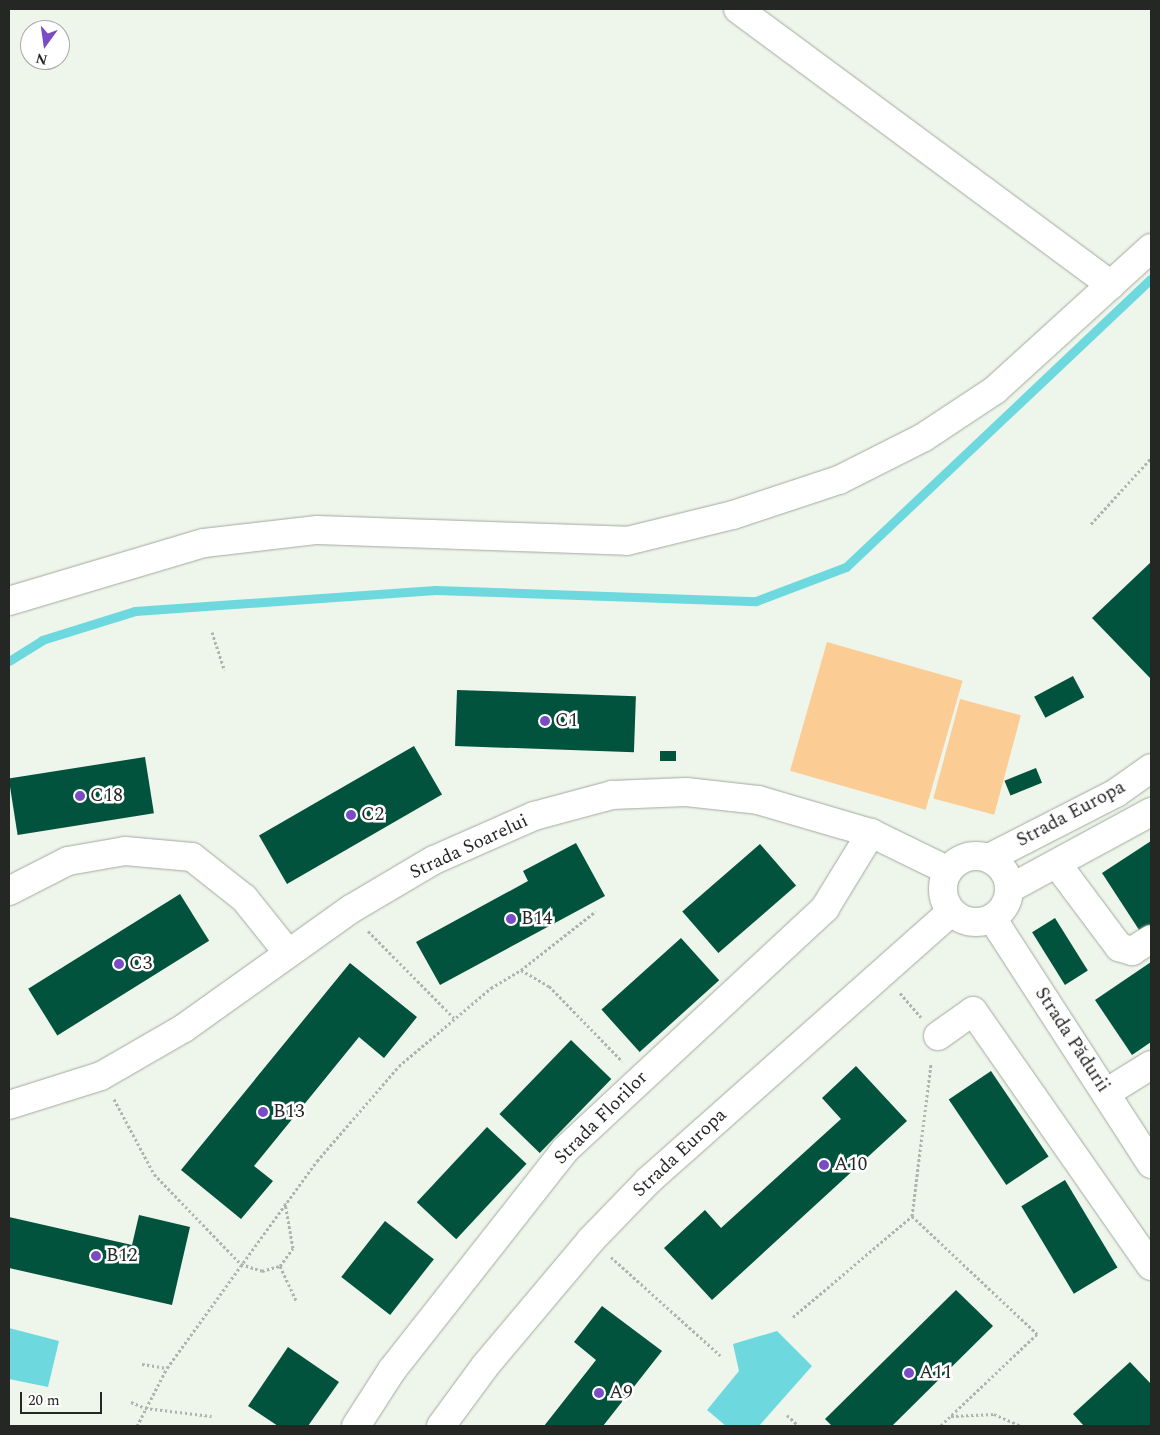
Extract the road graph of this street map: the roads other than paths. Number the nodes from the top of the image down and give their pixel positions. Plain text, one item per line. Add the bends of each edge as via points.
1 (738, 9) edge
2 (1151, 248) edge
3 (1111, 286) junction
4 (9, 601) edge
5 (1151, 768) edge
6 (1151, 812) edge
7 (871, 833) junction
8 (989, 858) junction
9 (1057, 864) junction
10 (947, 870) junction
11 (1009, 889) junction
12 (9, 892) edge
13 (951, 912) junction
14 (992, 918) junction
15 (1151, 939) edge
16 (288, 953) junction
17 (938, 1036) road end
18 (1151, 1065) edge
19 (1106, 1092) junction
20 (9, 1106) edge
21 (1151, 1164) edge
22 (1151, 1266) edge
23 (356, 1426) edge
24 (441, 1426) edge

1 - 3 street
2 - 3 street
3 - 4 street via 994,390 924,437 839,480 732,515 627,541 317,530 214,542
5 - 8 street, Strada Europa via 1116,793
6 - 9 street, Strada Europa
7 - 10 street, Strada Soarelui
7 - 16 street, Strada Soarelui via 758,800 686,792 612,795 534,816 434,860 351,909
7 - 23 street, Strada Florilor via 825,908 566,1149 392,1370
8 - 10 street via 966,856
8 - 11 street via 1004,870
9 - 11 street, Strada Europa
9 - 15 street via 1119,947 1132,951
10 - 13 street via 942,884
11 - 14 street via 1001,911
12 - 16 street via 68,861 125,851 192,857 244,898
13 - 14 street via 970,922
13 - 24 street, Strada Europa via 648,1181 591,1240 485,1366
14 - 19 street, Strada Pădurii
16 - 20 street, Strada Soarelui via 184,1028 101,1076
17 - 22 street via 973,1011
18 - 19 street
19 - 21 street, Strada Pădurii

